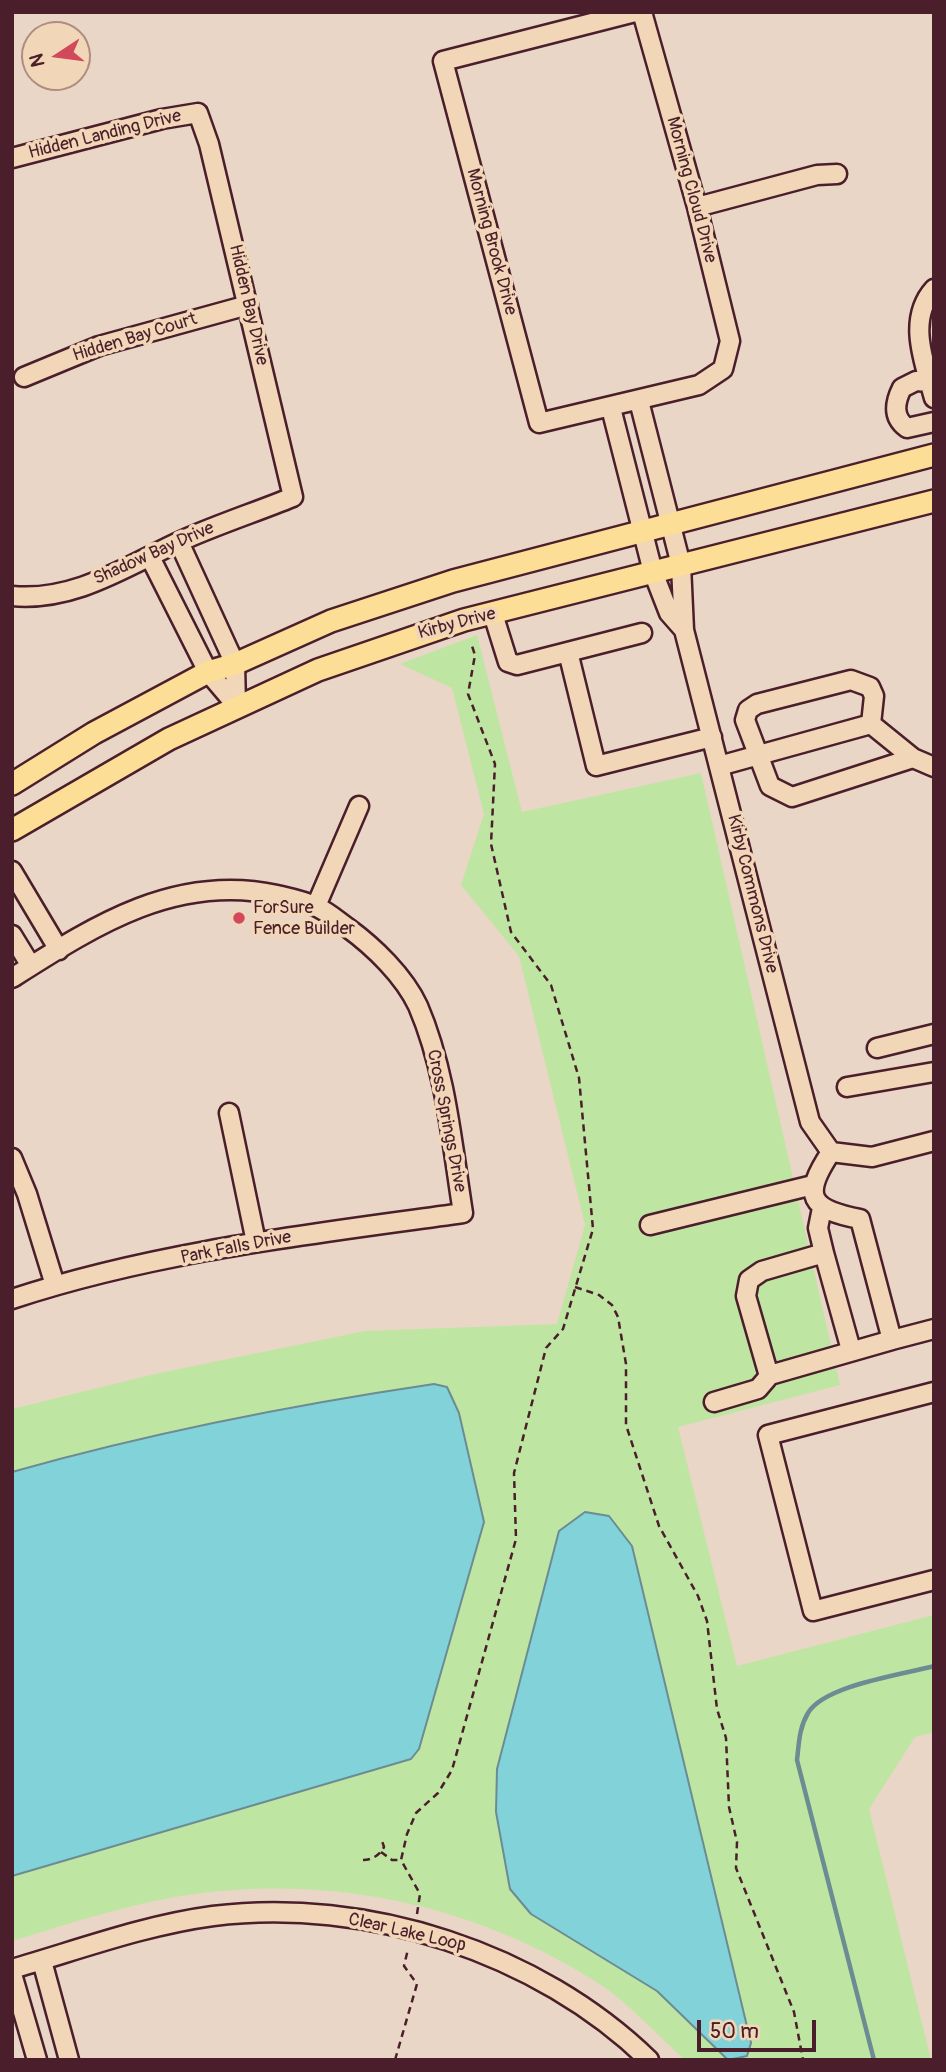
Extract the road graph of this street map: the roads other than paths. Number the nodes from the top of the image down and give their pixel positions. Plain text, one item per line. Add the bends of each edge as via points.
1 (635, 12) edge
2 (642, 12) edge
3 (198, 113) joint
4 (12, 158) edge
5 (837, 174) dead end
6 (697, 207) junction
7 (934, 289) edge
8 (248, 305) junction
9 (925, 333) edge
10 (24, 377) dead end
11 (932, 390) edge
12 (639, 401) junction
13 (611, 408) junction
14 (934, 422) edge
15 (934, 455) edge
16 (293, 497) joint
17 (934, 501) edge
18 (671, 522) junction
19 (642, 530) junction
20 (179, 542) junction
21 (150, 558) junction
22 (681, 565) junction
23 (653, 572) junction
24 (12, 596) edge
25 (493, 614) junction
26 (684, 630) junction
27 (642, 633) dead end
28 (568, 652) junction
29 (236, 664) junction
30 (208, 672) junction
31 (236, 705) junction
32 (871, 724) junction
33 (712, 737) junction
34 (757, 756) junction
35 (913, 758) junction
36 (719, 766) junction
37 (934, 767) edge
38 (12, 783) edge
39 (359, 806) dead end
40 (12, 830) edge
41 (12, 870) edge
42 (316, 906) junction
43 (12, 935) edge
44 (59, 950) junction
45 (31, 967) junction
46 (12, 978) edge
47 (934, 1034) edge
48 (877, 1048) dead end
49 (934, 1072) edge
50 (847, 1087) dead end
51 (229, 1113) dead end
52 (934, 1141) edge
53 (831, 1152) junction
54 (12, 1158) edge
55 (813, 1185) junction
56 (822, 1208) junction
57 (463, 1213) joint
58 (650, 1224) dead end
59 (256, 1242) junction
60 (824, 1253) junction
61 (55, 1285) junction
62 (12, 1299) edge
63 (934, 1329) edge
64 (892, 1340) junction
65 (851, 1350) junction
66 (769, 1376) junction
67 (934, 1392) edge
68 (714, 1402) dead end
69 (934, 1580) edge
70 (42, 1961) junction
71 (12, 1972) edge
72 (37, 2060) edge
73 (69, 2060) edge
74 (649, 2060) edge

1 - 13 street, Morning Brook Drive via 443,61 539,423
2 - 6 street, Morning Cloud Drive
3 - 4 street, Hidden Landing Drive
3 - 8 street, Hidden Bay Drive
5 - 6 street via 817,175
6 - 12 street, Morning Cloud Drive via 730,341 723,369 699,384
7 - 9 street via 928,295
8 - 10 street, Hidden Bay Court via 99,346
8 - 16 street, Hidden Bay Drive
9 - 11 street
11 - 14 street via 916,381 902,388 895,412 907,428
12 - 13 street
12 - 18 street, Kirby Commons Drive
13 - 19 street, Kirby Commons Drive
15 - 18 main road
16 - 20 street, Shadow Bay Drive
17 - 22 main road, Kirby Drive
18 - 19 main road
18 - 22 street, Kirby Commons Drive
19 - 23 street, Kirby Commons Drive
19 - 29 main road via 453,581 331,621
20 - 21 street, Shadow Bay Drive
20 - 29 street
21 - 24 street, Shadow Bay Drive via 72,590
21 - 30 street
22 - 23 main road, Kirby Drive
22 - 26 street, Kirby Commons Drive
23 - 25 main road, Kirby Drive
23 - 26 street, Kirby Commons Drive via 669,613
25 - 28 street via 508,662 517,665
25 - 31 main road, Kirby Drive via 429,630
26 - 33 street, Kirby Commons Drive
27 - 28 street
28 - 33 street via 596,766
29 - 30 main road
29 - 31 street
30 - 31 street
30 - 38 main road
31 - 40 main road, Kirby Drive
32 - 34 street
32 - 34 street via 874,696 867,683 851,680 757,704 748,710 745,720
32 - 35 street
33 - 36 street, Kirby Commons Drive
34 - 35 street via 770,786 792,797
34 - 36 street
35 - 37 street
36 - 53 street, Kirby Commons Drive via 810,1122
39 - 42 street
41 - 44 street
42 - 44 street, Cross Springs Drive via 234,889 173,895 140,906
42 - 57 street, Cross Springs Drive via 360,936 417,1004 439,1072
43 - 45 street
44 - 45 street, Cross Springs Drive
45 - 46 street, Cross Springs Drive
47 - 48 street
49 - 50 street
51 - 59 street
52 - 53 street via 872,1157
53 - 55 street
54 - 61 street
55 - 56 street
55 - 58 street
56 - 60 street via 818,1228
56 - 64 street via 860,1219
57 - 59 street, Park Falls Drive
59 - 61 street, Park Falls Drive
60 - 65 street
60 - 66 street via 762,1271 749,1280 746,1296
61 - 62 street, Park Falls Drive
63 - 64 street
64 - 65 street
65 - 66 street
66 - 68 street via 758,1389
67 - 69 street via 768,1435 813,1611
70 - 71 street, Clear Lake Loop
70 - 73 street
70 - 74 street, Clear Lake Loop via 156,1927 213,1916 282,1912 354,1918 468,1946 525,1973 625,2036
71 - 72 street

